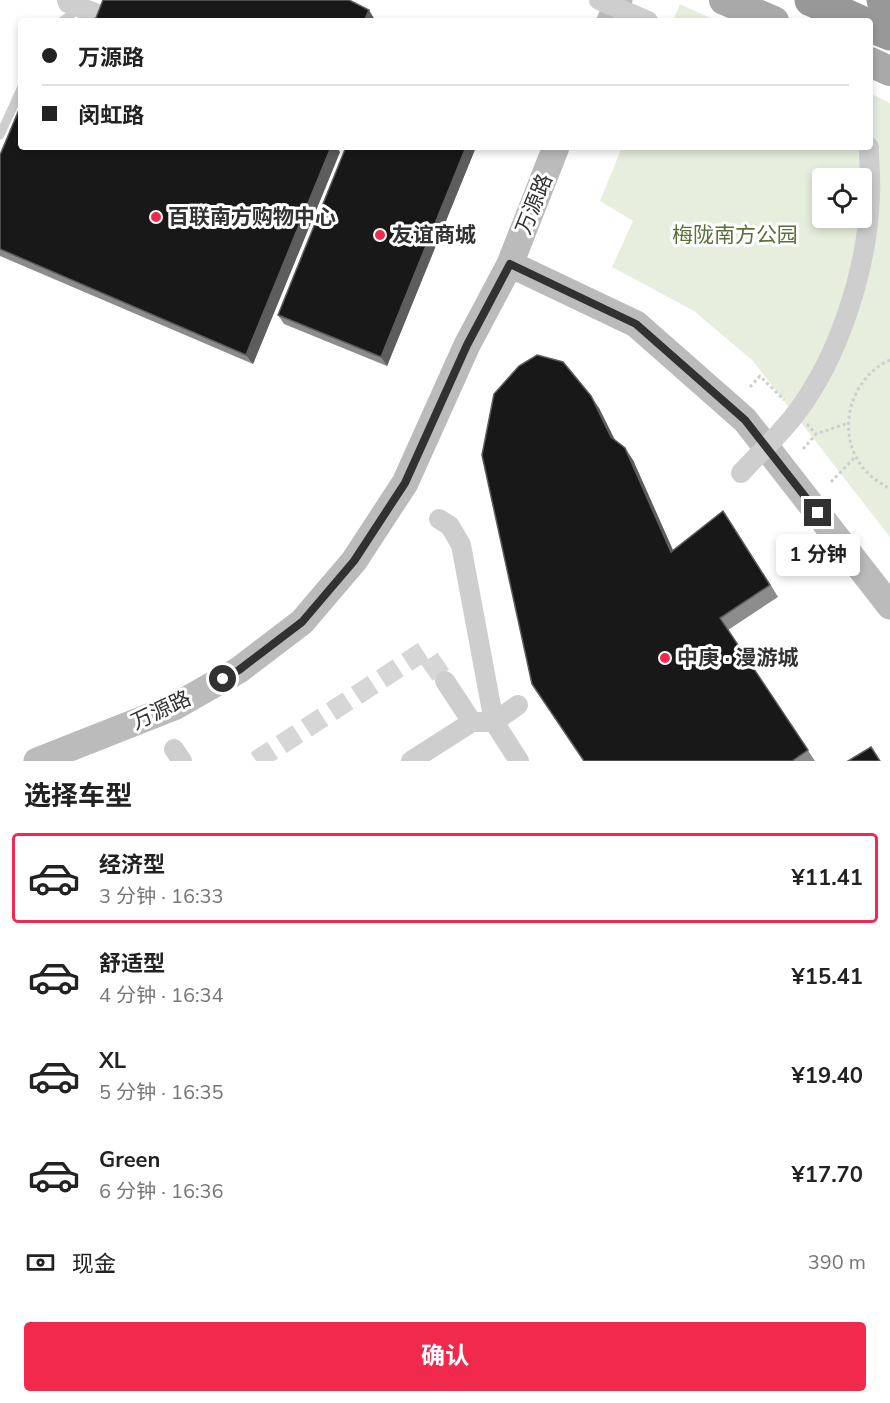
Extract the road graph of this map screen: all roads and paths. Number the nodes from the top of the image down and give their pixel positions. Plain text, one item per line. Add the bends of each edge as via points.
1 (67, 0) edge
2 (76, 0) edge
3 (599, 0) edge
4 (619, 0) edge
5 (724, 0) edge
6 (811, 0) edge
7 (846, 0) edge
8 (883, 0) edge
9 (890, 3) edge
10 (106, 17) edge
11 (66, 18) edge
12 (611, 18) edge
13 (641, 18) edge
14 (767, 18) edge
15 (849, 18) edge
16 (853, 18) edge
17 (873, 27) edge
18 (890, 34) edge
19 (873, 63) edge
20 (890, 70) edge
21 (18, 94) edge
22 (4, 115) edge
23 (0, 135) edge
24 (555, 150) edge
25 (869, 150) edge
26 (510, 264) junction
27 (890, 360) edge
28 (750, 387) dead end
29 (797, 413) junction
30 (849, 423) junction
31 (803, 449) dead end
32 (856, 456) junction
33 (741, 472) dead end
34 (831, 482) dead end
35 (890, 489) edge
36 (439, 519) dead end
37 (890, 606) edge
38 (445, 681) tunnel mouth
39 (518, 705) dead end
40 (472, 722) junction
41 (494, 722) junction
42 (37, 761) edge
43 (411, 761) edge
44 (519, 761) edge

1 - 10 street, bridge
2 - 11 lane
3 - 13 street, bridge
4 - 12 main road
5 - 14 main road
6 - 16 highway
7 - 15 street
8 - 9 highway
17 - 18 highway
19 - 20 main road
21 - 22 lane
22 - 23 lane
24 - 26 main road, 万源路
25 - 29 street, bridge via 870,198 861,259 846,315 828,364
26 - 37 main road via 636,324 745,420
26 - 42 main road, 万源路 via 467,345 405,483 354,561 302,622 239,670 174,706
27 - 30 path via 868,374 855,393
28 - 29 path via 760,376
29 - 33 street, bridge
30 - 31 path via 816,434
30 - 32 path
32 - 34 path
32 - 35 path via 874,479
36 - 41 street via 450,526 461,546
38 - 40 street
39 - 41 street
40 - 41 street
40 - 43 street
41 - 44 street

